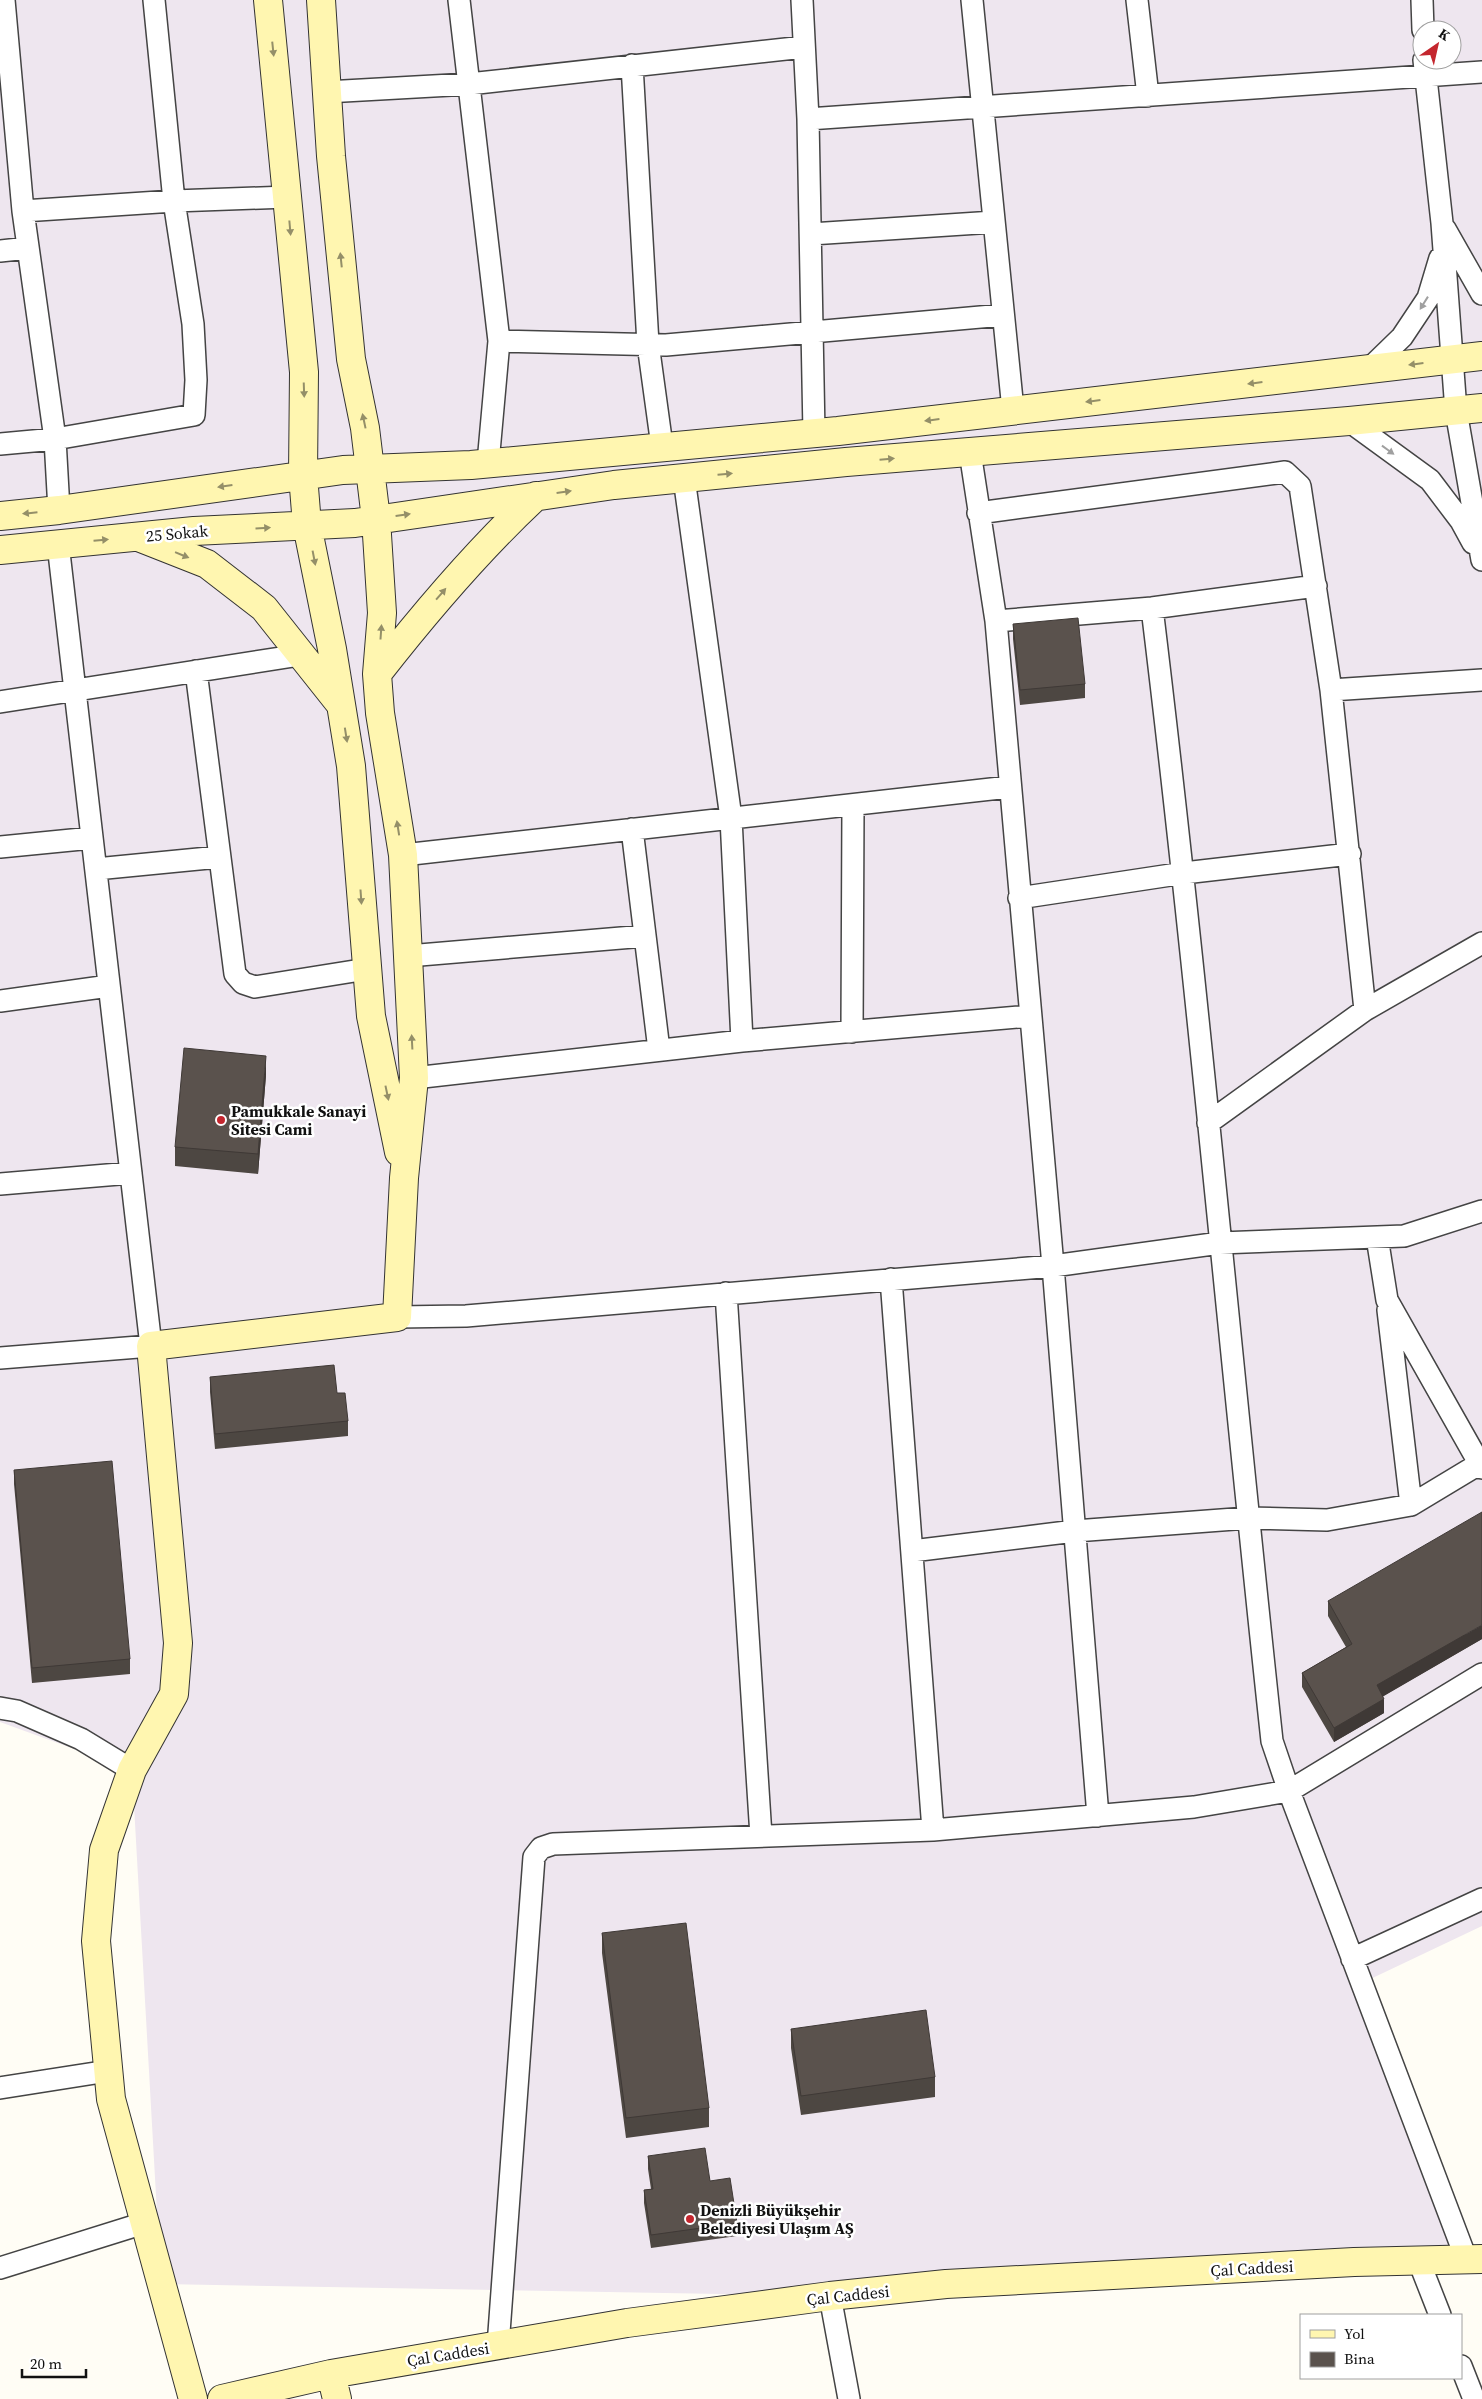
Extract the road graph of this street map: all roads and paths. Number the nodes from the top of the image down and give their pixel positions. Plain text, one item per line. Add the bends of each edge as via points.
1 (4, 0) edge
2 (154, 0) edge
3 (268, 0) edge
4 (321, 0) edge
5 (459, 0) edge
6 (802, 0) edge
7 (972, 0) edge
8 (1136, 0) edge
9 (1422, 0) edge
10 (1423, 20) edge
11 (804, 47) junction
12 (4, 61) edge
13 (632, 65) junction
14 (1412, 69) edge
15 (1424, 70) edge
16 (1453, 70) edge
17 (1482, 72) edge
18 (469, 84) junction
19 (326, 92) junction
20 (1148, 96) junction
21 (982, 108) junction
22 (808, 119) junction
23 (287, 197) junction
24 (174, 201) junction
25 (23, 211) junction
26 (994, 222) junction
27 (1442, 223) junction
28 (811, 234) junction
29 (28, 248) junction
30 (0, 250) edge
31 (1482, 294) edge
32 (1003, 315) junction
33 (813, 330) junction
34 (499, 341) junction
35 (648, 344) junction
36 (1482, 356) edge
37 (1452, 360) junction
38 (1368, 370) junction
39 (1013, 410) junction
40 (1469, 410) edge
41 (1349, 421) junction
42 (814, 433) junction
43 (55, 439) junction
44 (0, 444) edge
45 (662, 446) junction
46 (970, 452) junction
47 (488, 463) junction
48 (372, 469) junction
49 (303, 476) junction
50 (684, 478) junction
51 (536, 496) junction
52 (59, 510) junction
53 (978, 514) junction
54 (0, 516) edge
55 (365, 521) junction
56 (307, 525) junction
57 (137, 537) junction
58 (58, 544) junction
59 (0, 550) edge
60 (1482, 561) edge
61 (1316, 586) junction
62 (1152, 608) junction
63 (996, 621) junction
64 (300, 655) junction
65 (196, 671) junction
66 (378, 674) junction
67 (1482, 680) edge
68 (1331, 690) junction
69 (75, 691) junction
70 (0, 702) edge
71 (341, 706) junction
72 (1009, 787) junction
73 (853, 806) junction
74 (731, 818) junction
75 (632, 829) junction
76 (92, 838) junction
77 (0, 847) edge
78 (1350, 854) junction
79 (403, 855) junction
80 (220, 857) junction
81 (96, 869) junction
82 (1184, 873) junction
83 (1019, 898) junction
84 (645, 936) junction
85 (1482, 943) edge
86 (408, 956) junction
87 (367, 969) junction
88 (109, 986) junction
89 (0, 1001) edge
90 (1365, 1010) junction
91 (1030, 1016) junction
92 (852, 1032) junction
93 (742, 1041) junction
94 (659, 1050) junction
95 (414, 1078) junction
96 (1208, 1123) junction
97 (131, 1173) junction
98 (404, 1178) junction
99 (0, 1184) edge
100 (1482, 1211) edge
101 (1377, 1237) junction
102 (1220, 1243) junction
103 (1054, 1266) junction
104 (891, 1280) junction
105 (726, 1293) junction
106 (1387, 1300) junction
107 (397, 1317) junction
108 (151, 1346) junction
109 (0, 1358) edge
110 (1481, 1466) edge
111 (1411, 1505) junction
112 (1248, 1518) junction
113 (1075, 1531) junction
114 (912, 1551) junction
115 (1482, 1674) edge
116 (0, 1708) edge
117 (132, 1770) junction
118 (1289, 1791) junction
119 (1098, 1816) junction
120 (933, 1830) junction
121 (761, 1836) junction
122 (1482, 1899) edge
123 (1352, 1959) junction
124 (108, 2071) junction
125 (0, 2088) edge
126 (144, 2224) junction
127 (1418, 2259) junction
128 (1475, 2260) edge
129 (0, 2268) edge
130 (830, 2296) junction
131 (1440, 2314) edge
132 (498, 2346) junction
133 (1462, 2369) edge
134 (334, 2386) edge
135 (193, 2399) edge
136 (222, 2399) edge
137 (849, 2399) edge
138 (1474, 2399) edge

1 - 12 street
2 - 24 street
3 -> 23 street
4 - 19 street
5 - 18 street
6 - 11 street
7 - 21 street
8 - 20 street
9 - 10 street
11 - 13 street
11 - 22 street
12 - 25 street
13 - 18 street
13 - 35 street
14 - 20 street
15 - 27 street
16 - 17 street
18 - 19 street
18 - 34 street
48 -> 19 street via 351,359
20 - 21 street
21 - 22 street
21 - 26 street
22 - 28 street
23 - 24 street
23 -> 49 street via 304,372
24 - 25 street
24 - 43 street via 193,324 194,415
25 - 29 street
26 - 28 street
26 - 32 street
27 - 31 street
27 - 37 street
27 -> 38 street via 1440,256 1428,298 1402,337
28 - 33 street
29 - 30 street
29 - 43 street
32 - 33 street
32 - 39 street
33 - 35 street via 666,345
33 - 42 street
34 - 35 street
34 - 47 street
35 - 45 street
36 - 37 street
37 -> 38 street
37 - 40 street
38 -> 39 street
39 -> 42 street
40 - 41 street, 25 Sokak
40 - 60 street
41 - 46 street, 25 Sokak
41 -> 60 street via 1430,480 1461,521
42 - 45 street
43 - 44 street
43 - 52 street
45 - 47 street
50 -> 46 street, 25 Sokak
46 - 53 street
47 - 48 street
48 - 49 street
48 - 55 street
49 -> 52 street
49 - 56 street
51 -> 50 street, 25 Sokak
50 - 74 street
55 -> 51 street, 25 Sokak
66 -> 51 street via 466,565
52 -> 54 street
53 - 61 street via 1285,472 1300,486
53 - 63 street
55 - 56 street, 25 Sokak
66 -> 55 street via 382,613
57 -> 56 street, 25 Sokak
56 -> 71 street
58 -> 57 street, 25 Sokak
57 -> 64 street via 207,564 264,608
58 - 59 street, 25 Sokak
58 - 69 street
61 - 62 street
61 - 68 street
62 - 63 street
62 - 82 street
63 - 72 street
64 - 65 street
64 - 71 street
65 - 69 street
65 - 80 street
79 -> 66 street via 380,713
67 - 68 street
68 - 78 street
69 - 70 street
69 - 76 street
71 -> 87 street via 351,766
72 - 73 street
72 - 83 street
73 - 74 street
73 - 92 street
74 - 75 street
74 - 93 street
75 - 79 street
75 - 84 street
76 - 77 street
76 - 81 street
78 - 82 street
78 - 90 street
79 - 86 street
80 - 81 street
80 - 87 street via 235,974 243,983 255,986
81 - 88 street
82 - 83 street
82 - 96 street
83 - 91 street
84 - 86 street
84 - 94 street
85 - 90 street
95 -> 86 street
87 -> 98 street via 371,1016
88 - 89 street
88 - 97 street
90 - 96 street
91 - 92 street
91 - 103 street
92 - 93 street
93 - 94 street
94 - 95 street
95 - 98 street
96 - 102 street
97 - 99 street
97 - 108 street
98 - 107 street
100 - 101 street via 1404,1236
101 - 102 street
101 - 106 street
102 - 103 street
102 - 112 street
103 - 104 street
103 - 113 street
104 - 105 street
104 - 114 street
105 - 107 street via 466,1316
105 - 121 street
106 - 110 street
106 - 111 street
107 - 108 street
108 - 109 street
108 - 117 street via 178,1643 174,1694
110 - 111 street
111 - 112 street via 1327,1520
112 - 113 street
112 - 118 street via 1272,1740
113 - 114 street
113 - 119 street
114 - 120 street
115 - 118 street
116 - 117 street via 18,1711 81,1739
117 - 124 street via 104,1850 96,1942
118 - 119 street via 1194,1807
118 - 123 street
119 - 120 street
120 - 121 street
121 - 132 street via 553,1844 542,1848 534,1857
122 - 123 street
123 - 128 street
124 - 125 street
124 - 126 street via 111,2099
126 - 129 street
126 - 135 street
127 - 128 street, Çal Caddesi
127 - 130 street, Çal Caddesi via 956,2284
127 - 131 street
130 - 132 street, Çal Caddesi via 627,2323
130 - 137 street
132 - 134 street, Çal Caddesi
133 - 138 street
134 - 136 street, Çal Caddesi

